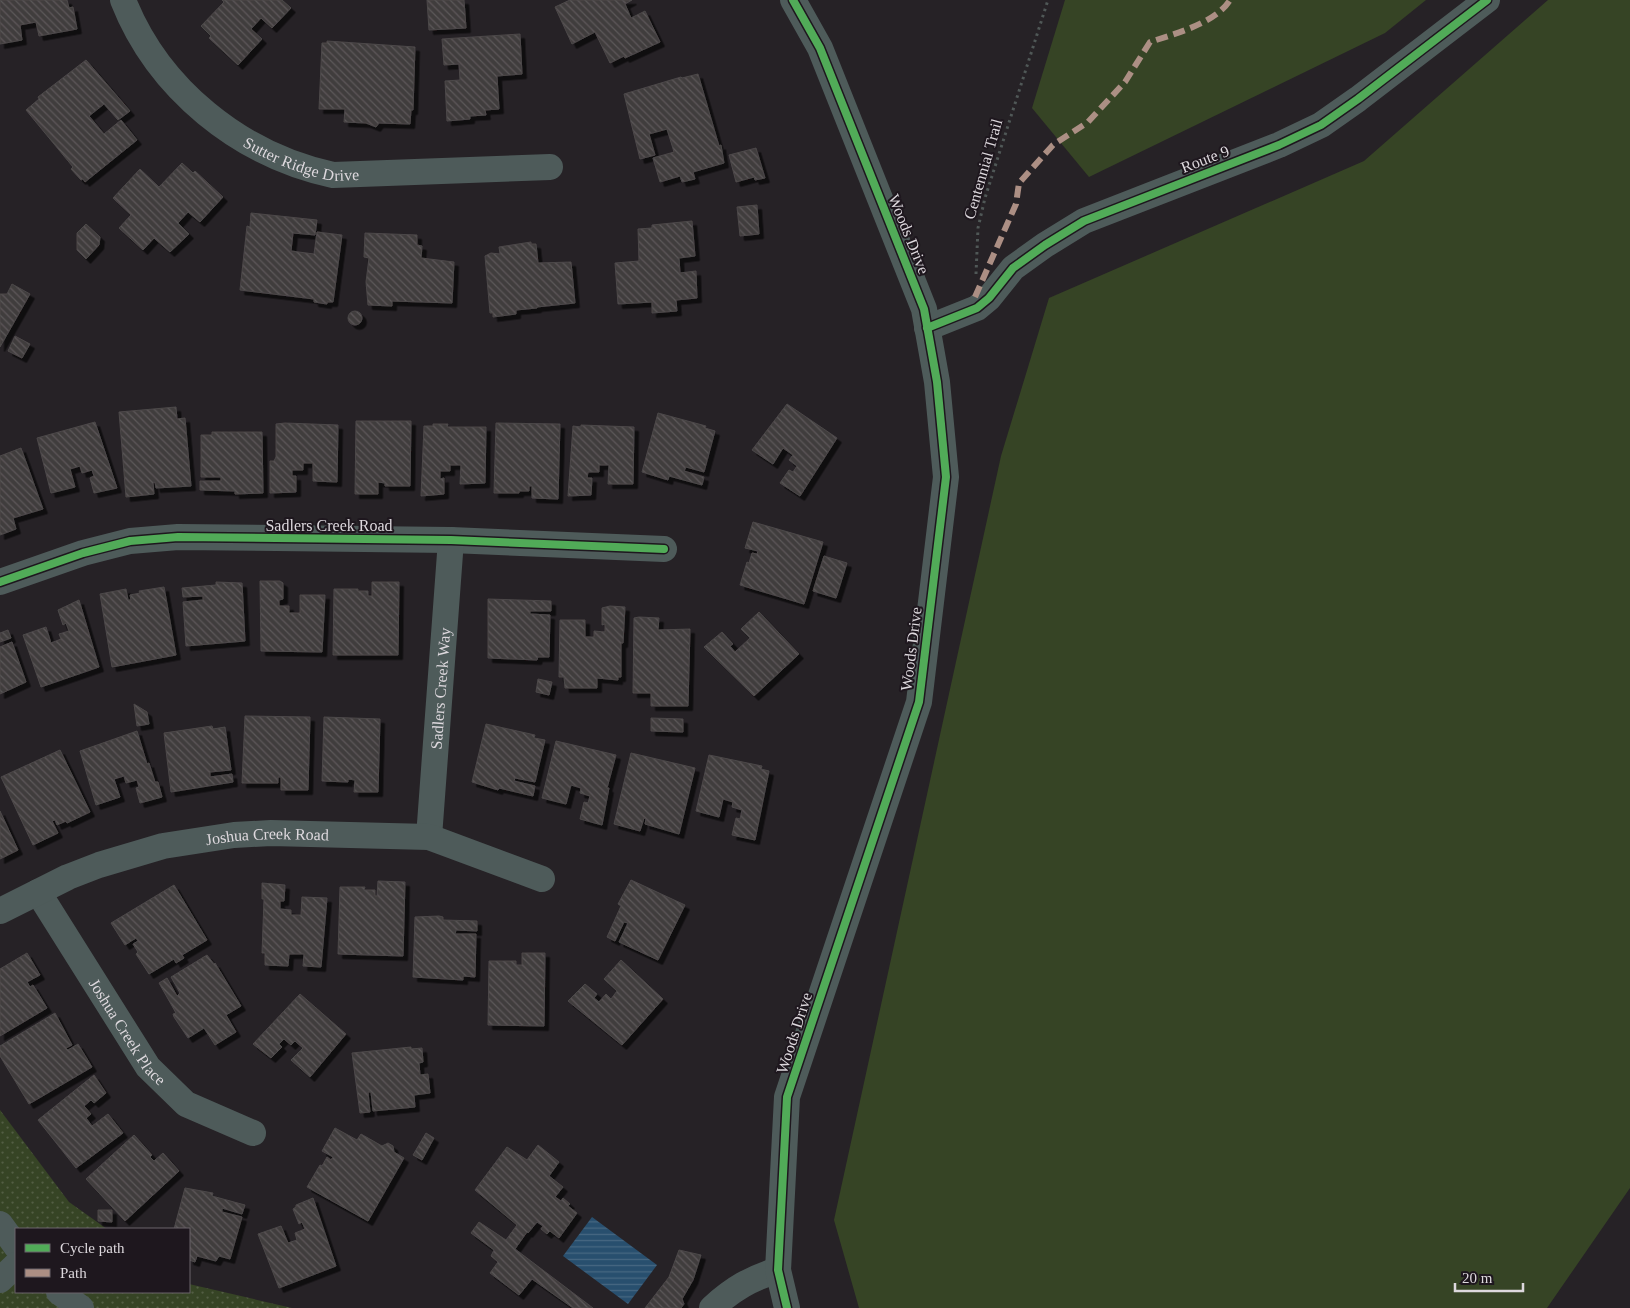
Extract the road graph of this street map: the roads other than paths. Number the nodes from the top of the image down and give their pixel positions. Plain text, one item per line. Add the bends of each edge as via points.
1 (123, 0) edge
2 (793, 0) edge
3 (1487, 0) edge
4 (550, 167) dead end
5 (927, 328) junction
6 (451, 540) junction
7 (664, 549) dead end
8 (0, 582) edge
9 (429, 837) junction
10 (542, 879) dead end
11 (38, 892) junction
12 (0, 912) edge
13 (253, 1133) dead end
14 (0, 1224) edge
15 (15, 1245) edge
16 (15, 1266) edge
17 (778, 1270) junction
18 (0, 1280) edge
19 (61, 1293) edge
20 (81, 1308) edge
21 (712, 1308) edge
22 (787, 1308) edge

1 - 4 street, Sutter Ridge Drive via 140,36 176,85 231,132 288,162 332,176
2 - 5 street, Woods Drive via 820,48 924,310
3 - 5 street, Route 9 via 1321,125 1279,145 1084,221 1013,268 977,308
5 - 17 street, Woods Drive via 937,382 946,478 919,702 787,1097
6 - 7 street, Sadlers Creek Road
6 - 8 street, Sadlers Creek Road via 178,537 130,542 83,553
6 - 9 street, Sadlers Creek Way
9 - 10 street, Joshua Creek Road
9 - 11 street, Joshua Creek Road via 271,833 199,839 107,862
11 - 12 street, Joshua Creek Road
11 - 13 street, Joshua Creek Place via 148,1067 186,1104
14 - 15 street
16 - 18 street
17 - 21 street via 744,1283
17 - 22 street, Woods Drive
19 - 20 street

